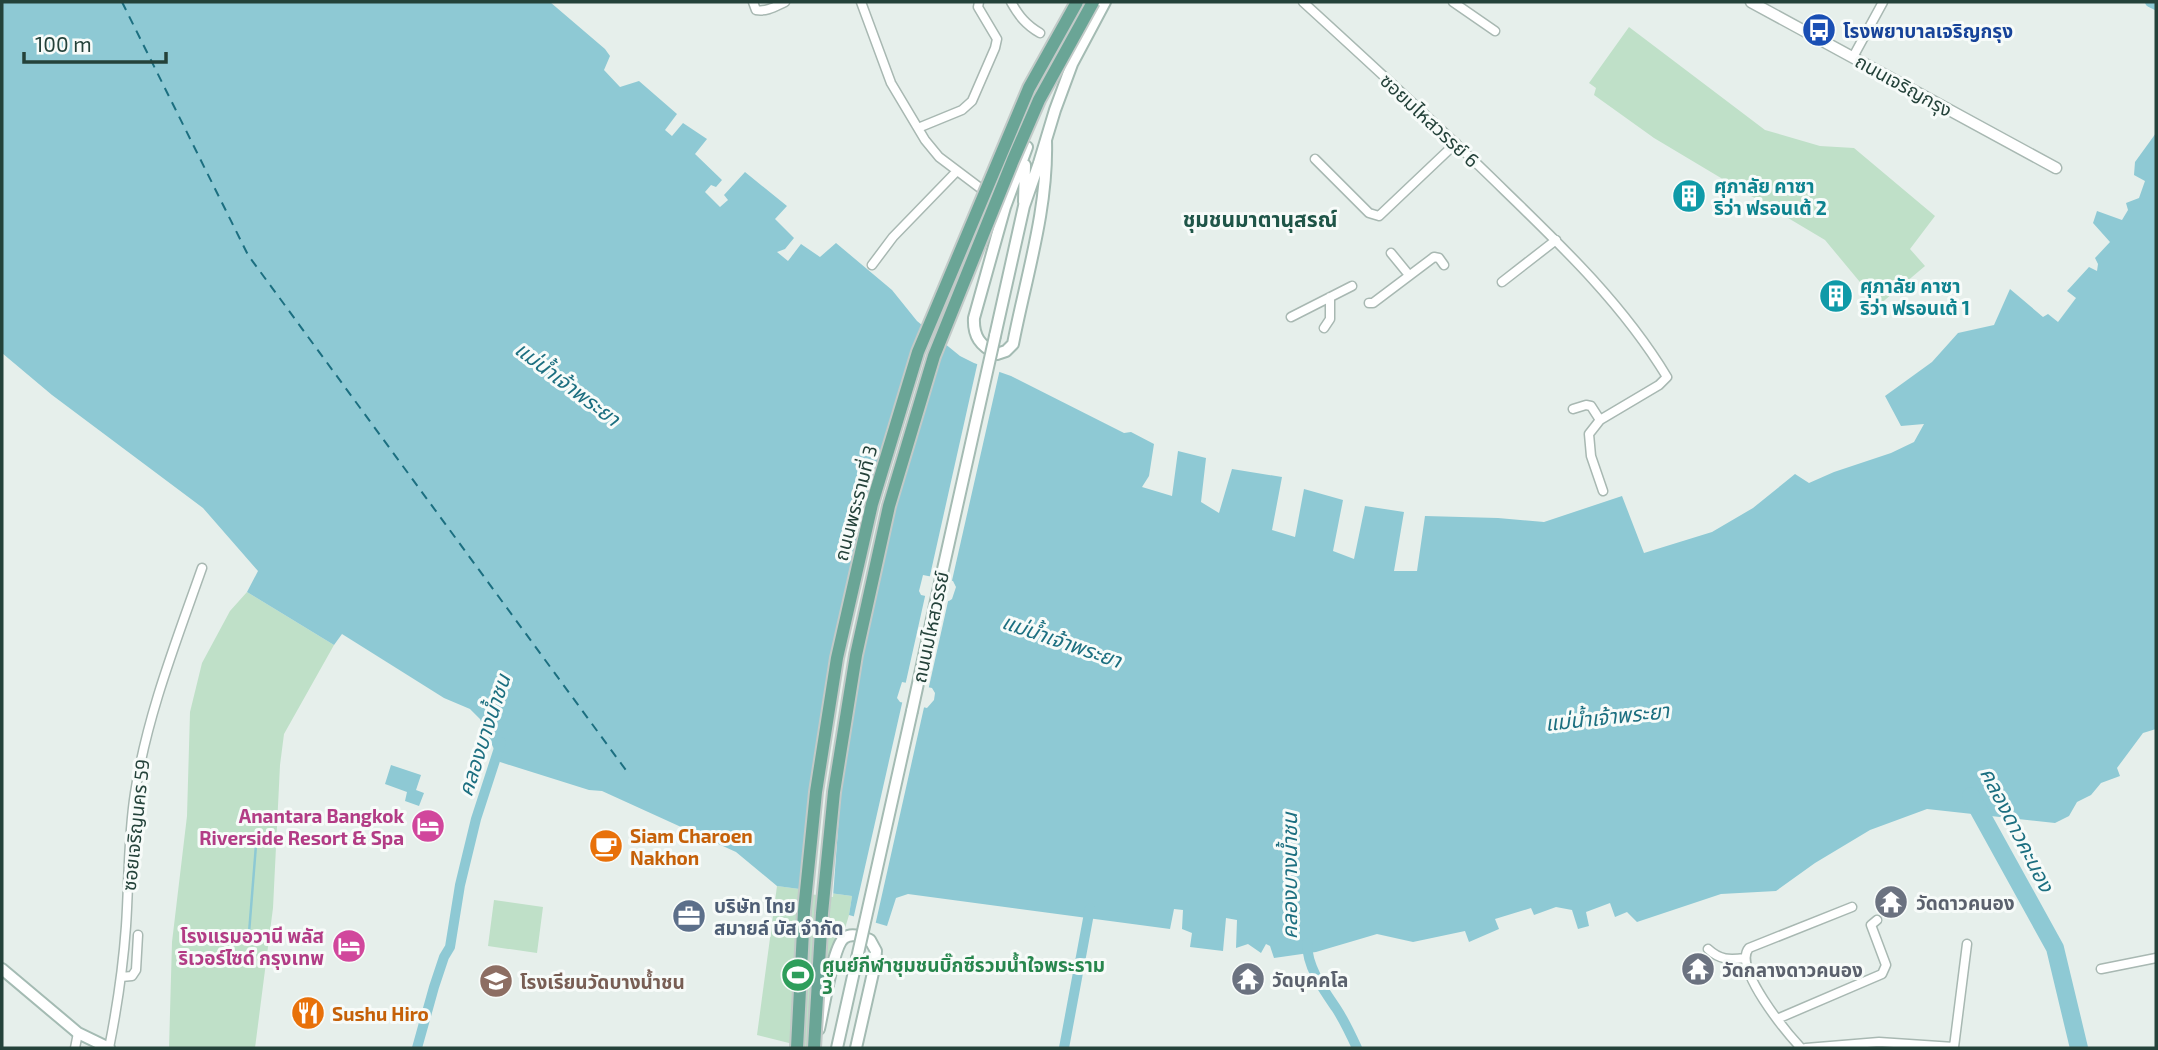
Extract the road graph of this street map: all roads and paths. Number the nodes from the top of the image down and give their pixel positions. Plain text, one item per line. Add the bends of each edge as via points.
1 (753, 2) edge
2 (785, 2) edge
3 (862, 2) edge
4 (979, 2) edge
5 (1011, 2) edge
6 (1072, 2) edge
7 (1077, 2) edge
8 (1093, 2) edge
9 (1105, 2) edge
10 (1303, 2) edge
11 (1453, 2) edge
12 (1751, 2) edge
13 (1883, 2) edge
14 (1495, 31) dead end
15 (1040, 33) dead end
16 (1853, 57) junction
17 (918, 128) junction
18 (1046, 141) junction
19 (1456, 143) junction
20 (1027, 147) junction
21 (1315, 159) dead end
22 (2056, 168) dead end
23 (956, 172) junction
24 (1024, 206) junction
25 (1006, 207) junction
26 (1556, 240) junction
27 (1391, 253) dead end
28 (872, 265) dead end
29 (1444, 265) dead end
30 (1409, 275) junction
31 (1502, 282) dead end
32 (1352, 286) dead end
33 (1330, 297) junction
34 (1369, 303) dead end
35 (1291, 317) dead end
36 (1324, 328) dead end
37 (1573, 409) dead end
38 (1600, 420) junction
39 (1602, 491) dead end
40 (202, 568) dead end
41 (1852, 907) dead end
42 (1877, 920) dead end
43 (138, 935) dead end
44 (1968, 944) dead end
45 (1708, 949) dead end
46 (1745, 958) junction
47 (2156, 958) edge
48 (2, 969) edge
49 (2101, 969) dead end
50 (121, 977) junction
51 (1777, 1018) junction
52 (78, 1033) junction
53 (75, 1048) edge
54 (109, 1048) edge
55 (797, 1048) edge
56 (813, 1048) edge
57 (837, 1048) edge
58 (856, 1048) edge
59 (1804, 1048) edge

1 - 2 street via 759,11
3 - 17 street via 891,83
4 - 17 street via 997,39 972,101 962,110
5 - 15 street via 1028,26
6 - 20 main road, ถนนมไหสวรรย์ via 1047,65
7 - 55 main road, ถนนพระรามที่ 3, bridge via 1029,88 918,352 872,504 837,658 816,792
8 - 56 main road, ถนนพระรามที่ 3, bridge via 1034,112 934,356 889,506 856,655 834,792
9 - 18 main road, ถนนมไหสวรรย์ via 1072,64
10 - 19 street, ซอยมไหสวรรย์ 6
11 - 14 street
12 - 16 street, ถนนเจริญกรุง
13 - 16 street
16 - 22 street, ถนนเจริญกรุง
17 - 23 street
18 - 24 main road, ถนนมไหสวรรย์
18 - 25 main road via 1043,200 1013,344 997,354 985,348 973,329
19 - 21 street via 1379,216 1369,213
19 - 26 street, ซอยมไหสวรรย์ 6
20 - 24 main road, ถนนมไหสวรรย์
20 - 25 main road
23 - 25 street
23 - 28 street via 893,236
24 - 57 main road, ถนนมไหสวรรย์, bridge
26 - 31 street
26 - 38 street, ซอยมไหสวรรย์ 6 via 1589,273 1667,377
27 - 30 street
29 - 30 street via 1434,257
30 - 34 street
32 - 33 street
33 - 35 street
33 - 36 street via 1330,319
37 - 38 street via 1586,405
38 - 39 street via 1589,443
40 - 50 street, ซอยเจริญนคร 59 via 142,751 130,839
41 - 46 street via 1749,948
42 - 51 street via 1871,927 1886,965 1881,976
43 - 50 street via 136,971
44 - 59 street via 1954,1047 1879,1042
45 - 46 street via 1726,961
46 - 51 street via 1752,979
47 - 49 street
48 - 52 main road
50 - 54 street, ซอยเจริญนคร 59
51 - 59 street
52 - 53 street
52 - 54 main road
56 - 58 main road via 833,963 841,941 852,934 870,940 876,951

